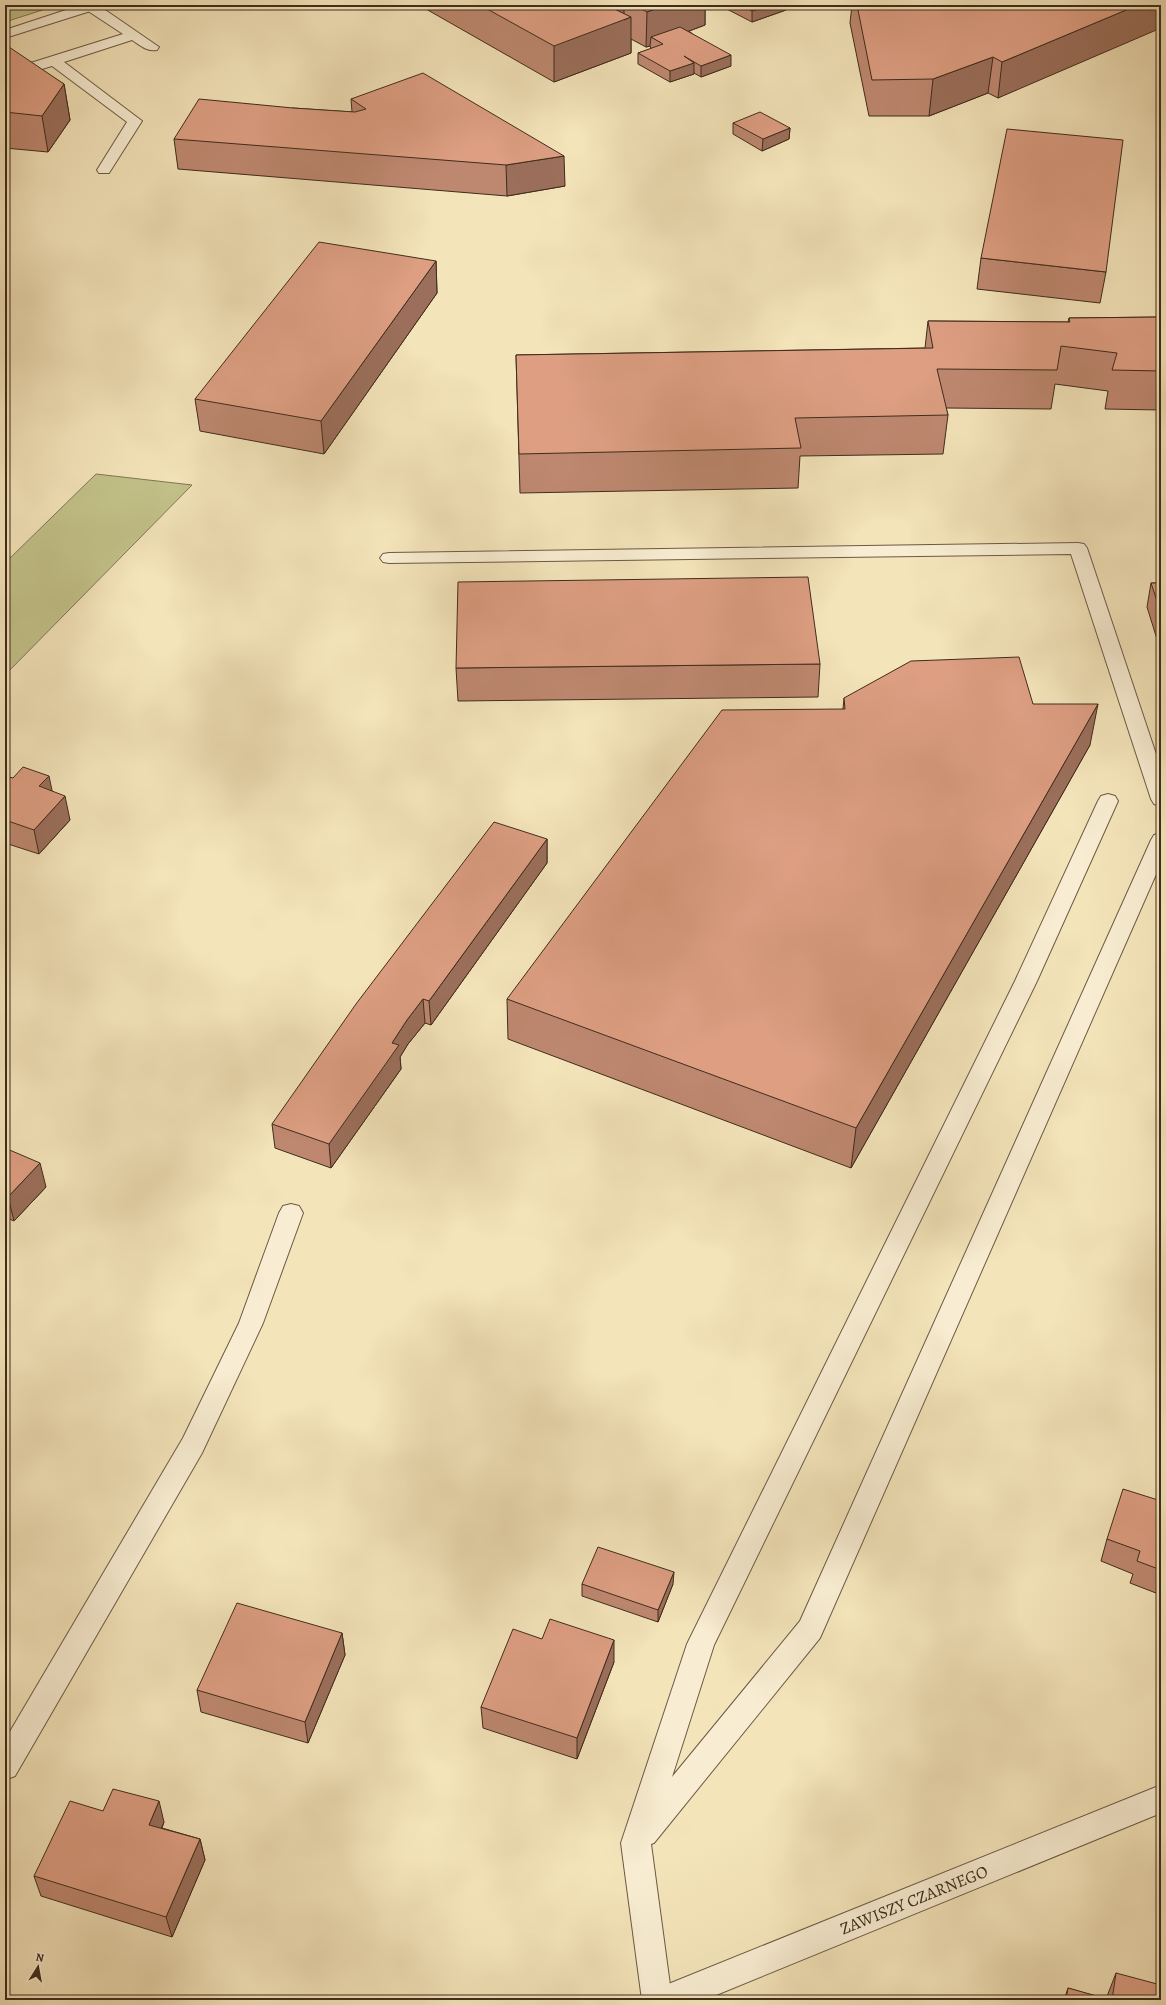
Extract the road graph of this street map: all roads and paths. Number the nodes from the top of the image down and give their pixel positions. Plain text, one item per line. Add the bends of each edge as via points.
1 (93, 6) edge
2 (5, 34) edge
3 (133, 35) junction
4 (152, 47) dead end
5 (53, 60) junction
6 (5, 76) edge
7 (104, 170) dead end
8 (389, 558) dead end
9 (1161, 799) edge
10 (1108, 801) dead end
11 (1161, 840) edge
12 (291, 1213) dead end
13 (5, 1767) edge
14 (1161, 1799) edge
15 (636, 1843) junction
16 (658, 2000) edge
17 (667, 2000) edge

1 - 2 street
1 - 3 street
3 - 4 street
3 - 5 street
5 - 6 street
5 - 7 street via 134,121
8 - 9 street via 1078,548
10 - 15 street via 1026,981 701,1644
11 - 15 street via 810,1629
12 - 13 street via 251,1324 194,1445
14 - 17 street, ZAWISZY CZARNEGO
15 - 16 street

